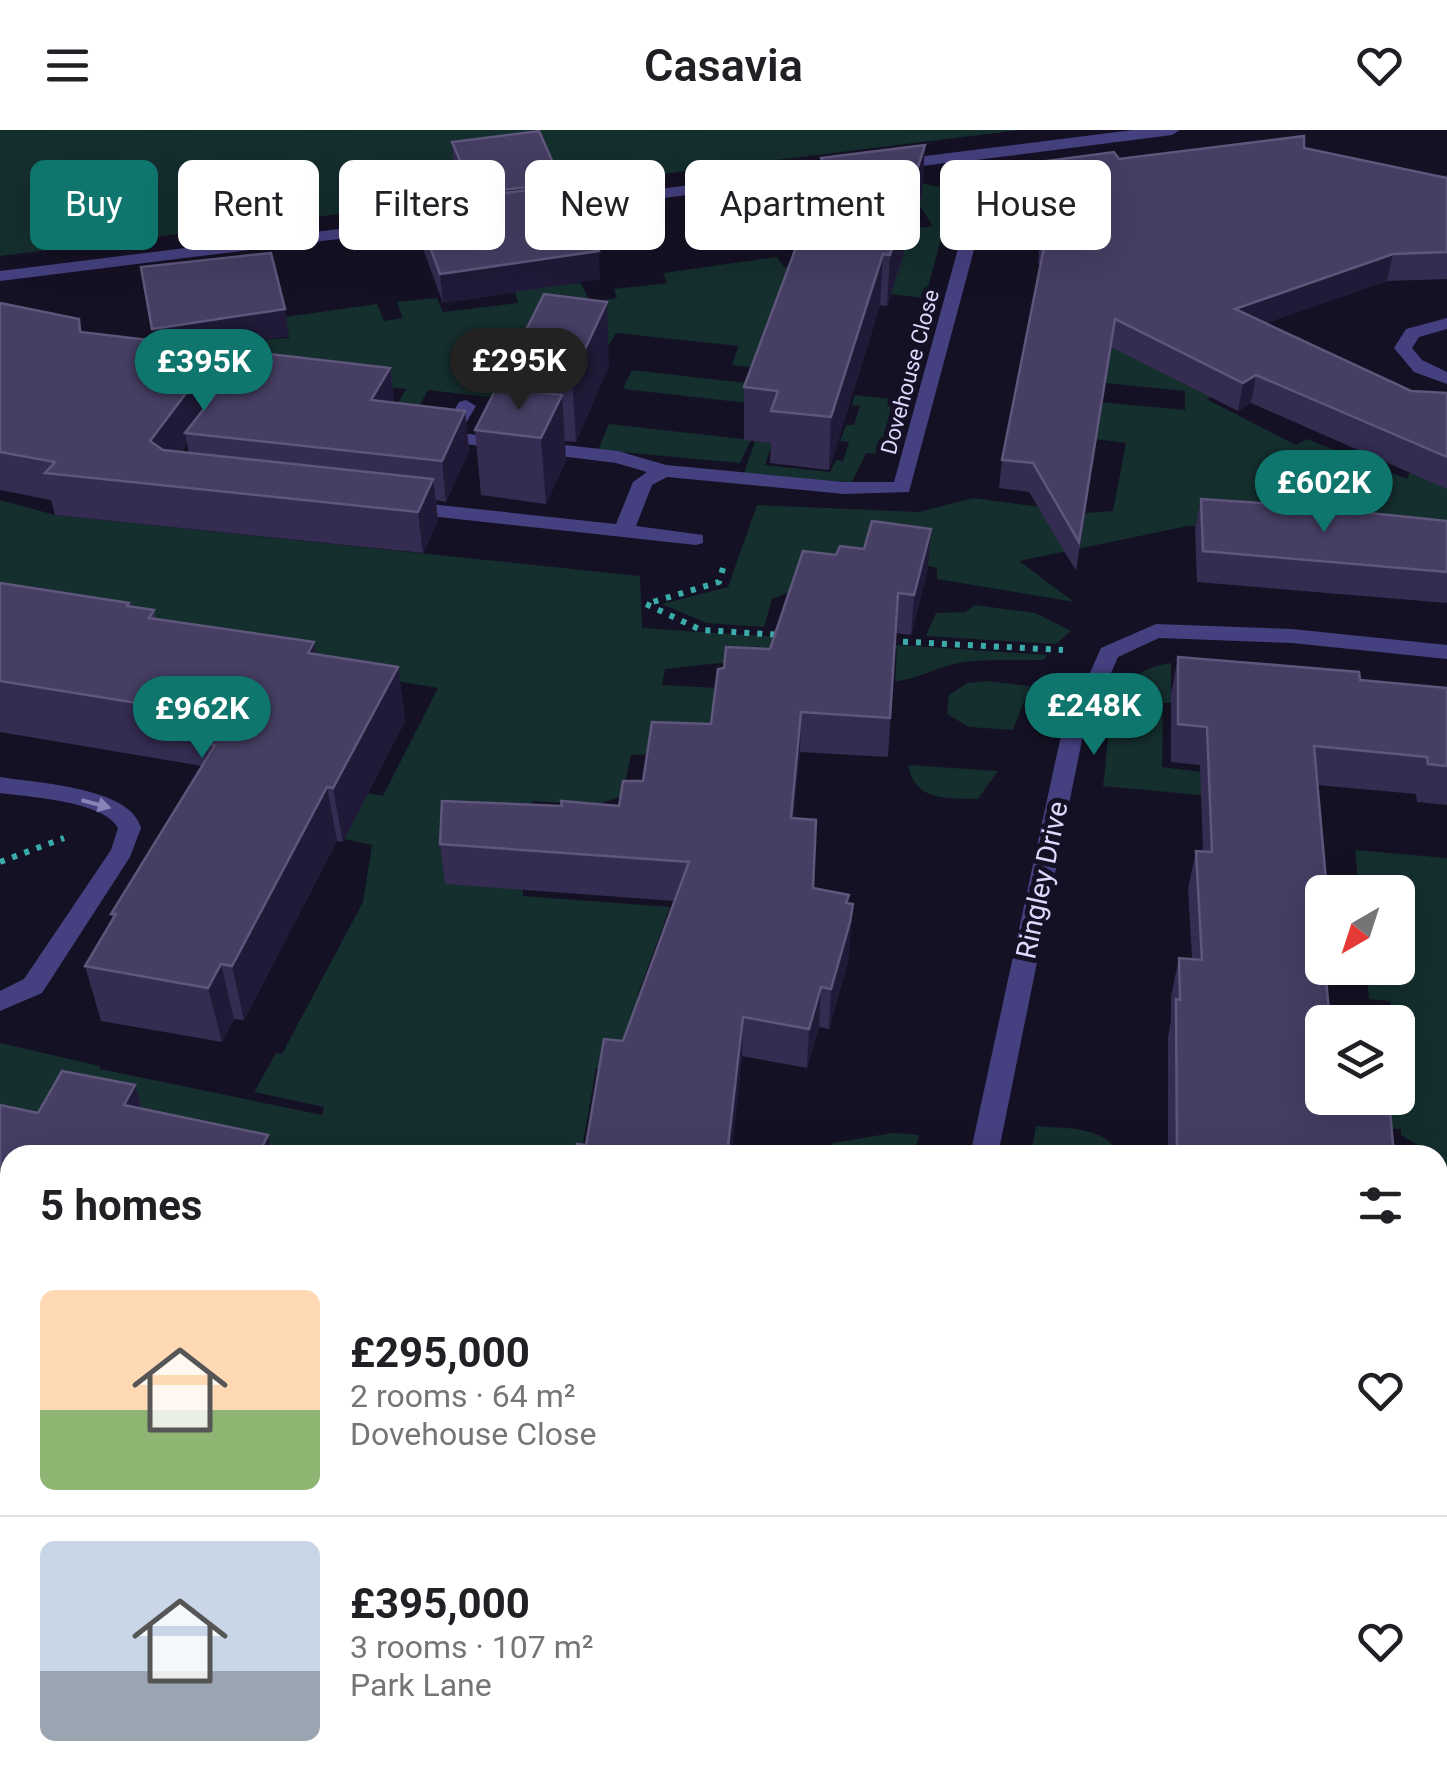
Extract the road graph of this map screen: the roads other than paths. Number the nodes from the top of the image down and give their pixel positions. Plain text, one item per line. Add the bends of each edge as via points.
1 (1172, 130) edge
2 (965, 156) junction
3 (665, 194) edge
4 (339, 234) edge
5 (0, 276) edge
6 (1447, 323) edge
7 (1447, 378) edge
8 (466, 406) dead end
9 (664, 471) junction
10 (388, 505) edge
11 (624, 532) junction
12 (696, 540) dead end
13 (1447, 652) edge
14 (0, 785) edge
15 (0, 1002) edge
16 (986, 1145) edge

1 - 2 street
2 - 3 street
2 - 9 street, Dovehouse Close via 981,194 902,488
4 - 5 street
6 - 7 street via 1412,333 1403,348 1418,367
8 - 9 street via 448,437 618,457
9 - 11 street via 643,482
10 - 11 street
11 - 12 street
13 - 16 street, Ringley Drive via 1292,636 1156,632 1109,653 1071,740
14 -> 15 street via 103,804 130,823 122,850 34,986

